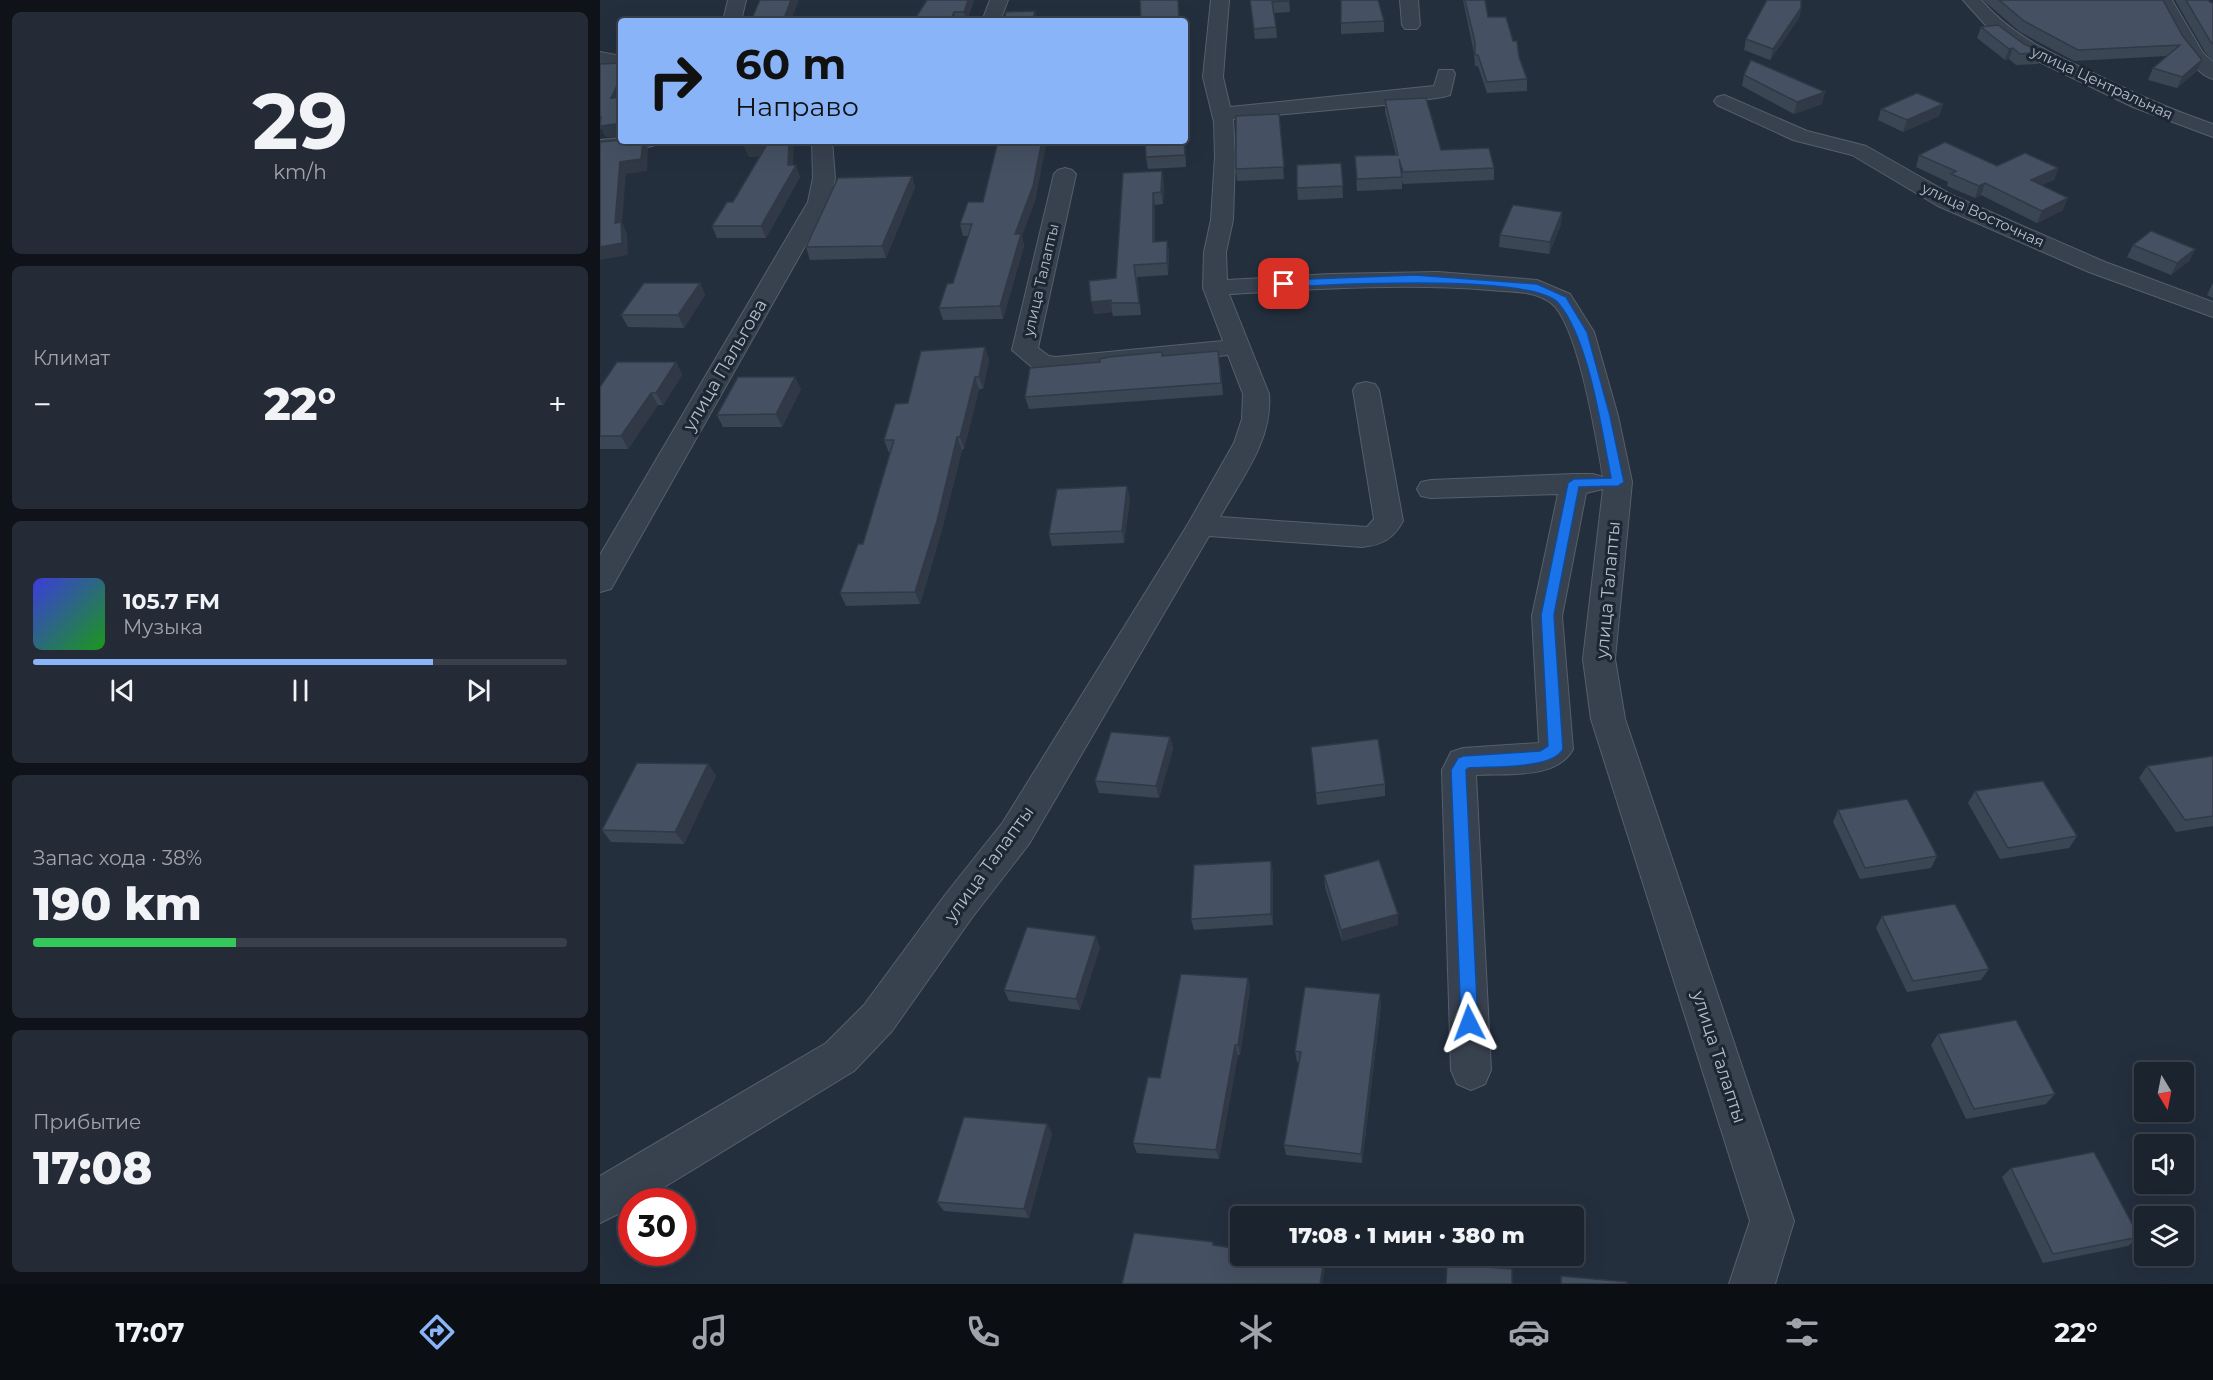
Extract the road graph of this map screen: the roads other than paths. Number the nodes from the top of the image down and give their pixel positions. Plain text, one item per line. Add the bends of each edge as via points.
1 (737, 0) edge
2 (999, 0) edge
3 (1220, 0) edge
4 (1409, 0) edge
5 (1972, 0) edge
6 (2163, 0) edge
7 (733, 18) edge
8 (992, 18) edge
9 (1411, 25) dead end
10 (618, 48) edge
11 (600, 49) edge
12 (600, 58) edge
13 (618, 61) edge
14 (2213, 73) edge
15 (1446, 74) dead end
16 (1724, 101) dead end
17 (1222, 114) junction
18 (2213, 131) edge
19 (619, 144) edge
20 (822, 144) edge
21 (600, 146) edge
22 (1065, 174) dead end
23 (1215, 288) junction
24 (2213, 310) edge
25 (1238, 346) junction
26 (1366, 390) dead end
27 (1618, 482) junction
28 (1574, 483) junction
29 (1431, 489) dead end
30 (1200, 526) junction
31 (600, 581) edge
32 (1471, 1070) dead end
33 (600, 1201) edge
34 (1752, 1284) edge

1 - 7 street
2 - 8 street
3 - 17 street, улица Талапты via 1213,77
4 - 9 street
5 - 18 street, улица Центральная via 2015,42 2155,110
6 - 14 street via 2196,56
10 - 11 street
12 - 13 street
15 - 17 street via 1443,91
16 - 24 street, улица Восточная via 1800,136 1859,150 1946,201 2097,267
17 - 23 street, улица Талапты via 1225,156
19 - 21 street
20 - 31 street, улица Пальгова via 824,178 819,202
22 - 25 street, улица Талапты via 1026,350 1041,362 1056,364
23 - 25 street, улица Талапты
23 - 27 street, улица Талапты via 1415,278 1537,287 1562,299 1582,332
25 - 30 street, улица Талапты via 1256,394 1253,431
26 - 30 street via 1389,522 1375,536
27 - 28 street
27 - 34 street, улица Талапты via 1599,658 1608,719 1772,1221
28 - 29 street
28 - 32 street via 1547,615 1556,749 1543,757 1463,762 1459,770
30 - 33 street, улица Талапты via 1016,833 878,1018 840,1057

